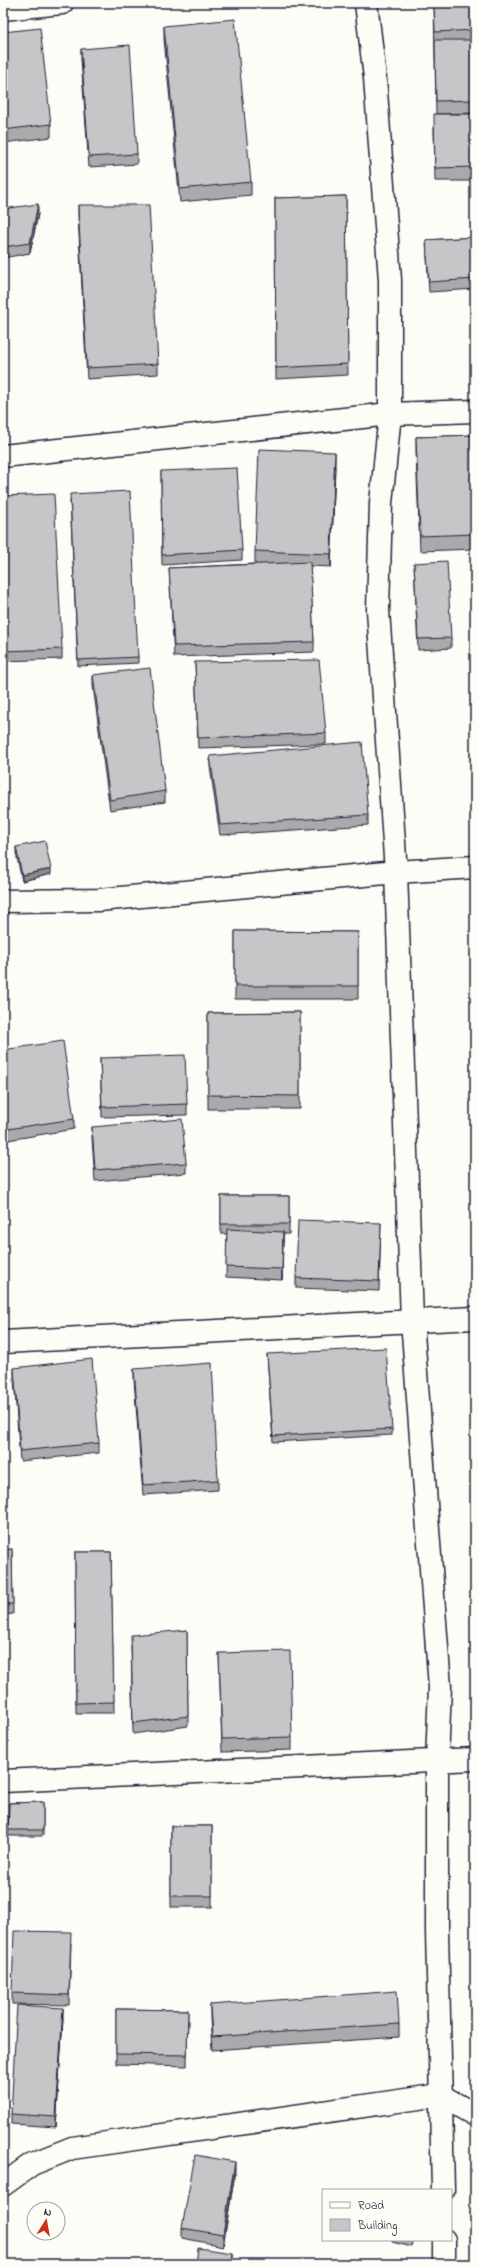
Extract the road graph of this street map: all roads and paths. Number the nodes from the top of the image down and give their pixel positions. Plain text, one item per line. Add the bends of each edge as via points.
1 (62, 3) edge
2 (366, 3) edge
3 (3, 9) edge
4 (475, 411) edge
5 (390, 414) junction
6 (3, 456) edge
7 (475, 867) edge
8 (396, 872) junction
9 (3, 901) edge
10 (475, 1318) edge
11 (412, 1320) junction
12 (3, 1342) edge
13 (475, 1759) edge
14 (437, 1761) junction
15 (3, 1781) edge
16 (440, 2095) junction
17 (475, 2115) edge
18 (3, 2185) edge
19 (443, 2189) edge
20 (444, 2241) edge
21 (444, 2264) edge

1 - 3 street
2 - 5 street via 376,78 390,280
4 - 5 street
5 - 6 street
5 - 8 street via 382,503 378,610
7 - 8 street
8 - 9 street via 99,900
8 - 11 street
10 - 11 street
11 - 12 street
11 - 14 street via 440,1687
13 - 14 street
14 - 15 street
14 - 16 street via 436,1931
16 - 17 street
16 - 18 street via 72,2148 32,2164
16 - 19 street
20 - 21 street

